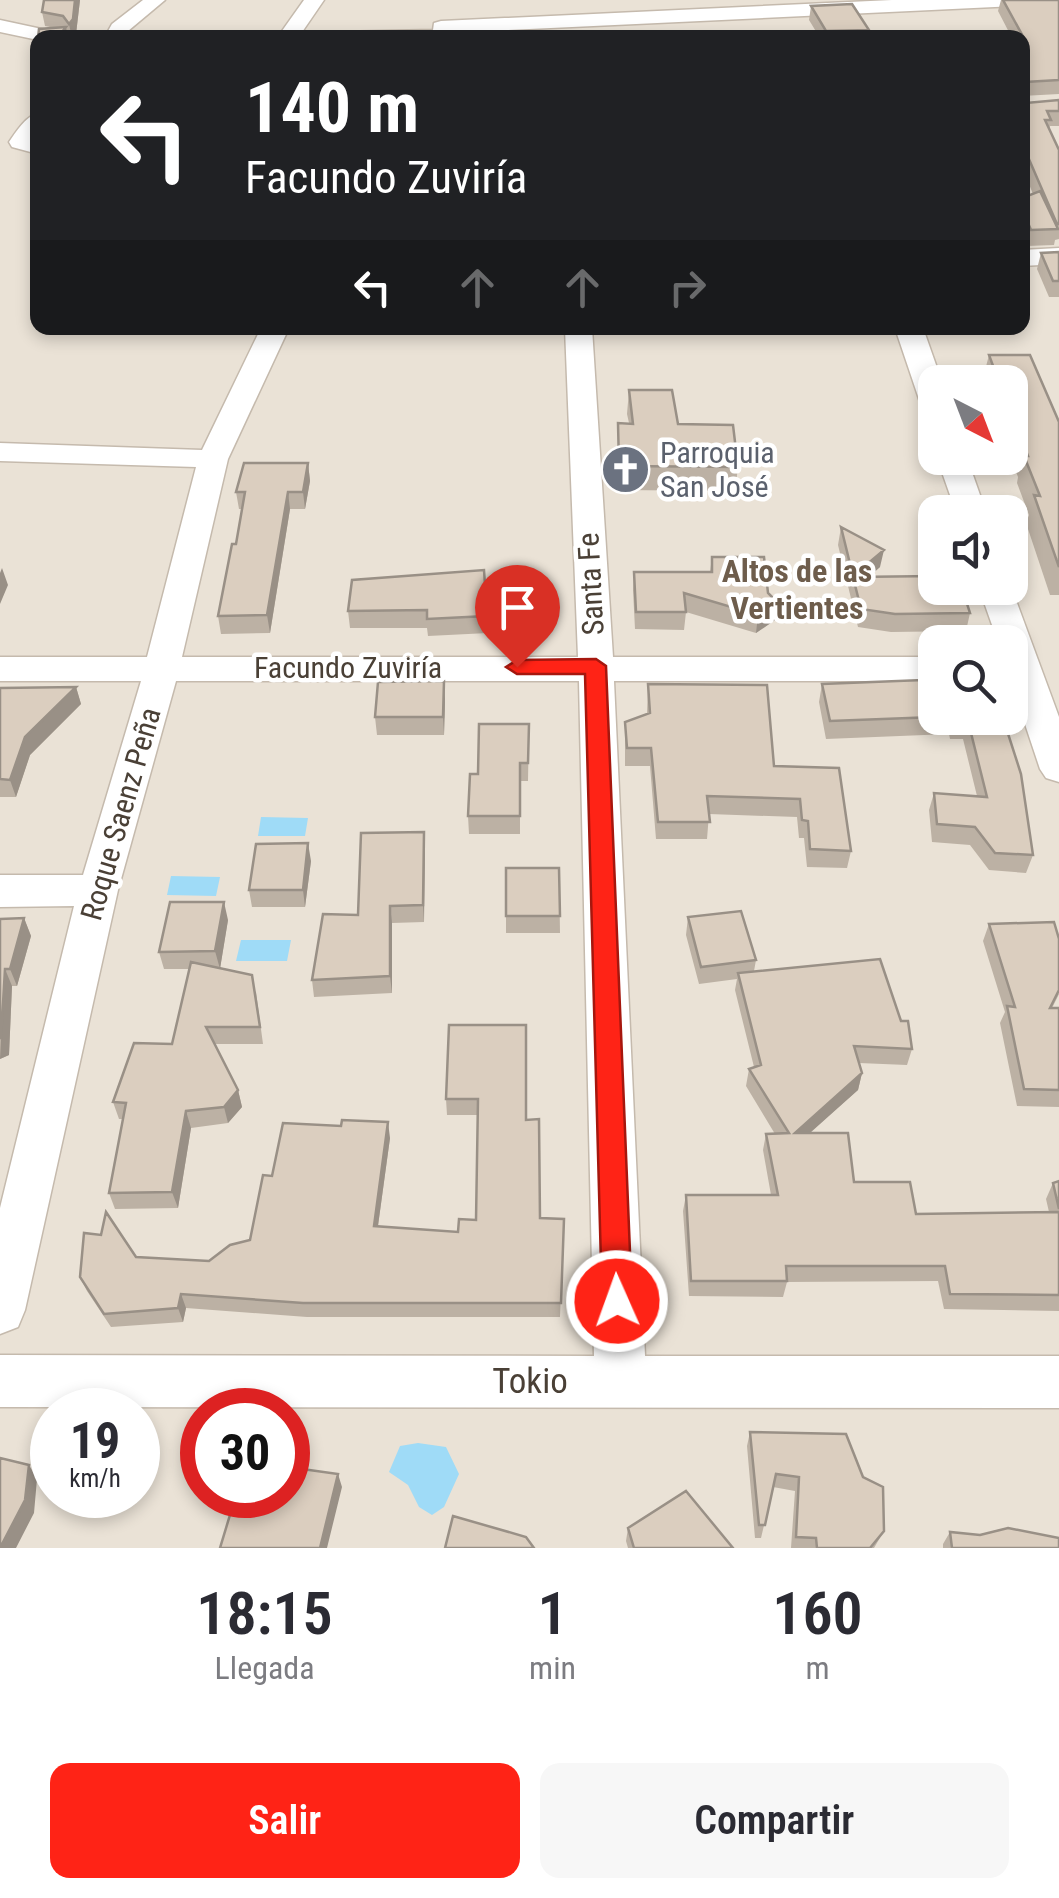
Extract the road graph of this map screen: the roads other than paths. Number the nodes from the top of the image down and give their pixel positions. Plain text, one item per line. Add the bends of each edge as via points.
1 (154, 0) edge
2 (314, 0) edge
3 (454, 0) edge
4 (1016, 0) edge
5 (671, 7) edge
6 (891, 10) edge
7 (0, 26) edge
8 (118, 30) edge
9 (293, 30) edge
10 (439, 30) edge
11 (465, 30) edge
12 (30, 32) edge
13 (30, 130) edge
14 (30, 146) edge
15 (1059, 256) edge
16 (1030, 258) edge
17 (272, 335) edge
18 (578, 335) edge
19 (912, 335) edge
20 (922, 365) edge
21 (0, 452) edge
22 (213, 459) junction
23 (596, 666) junction
24 (918, 668) edge
25 (0, 669) edge
26 (1028, 669) edge
27 (1059, 669) edge
28 (162, 670) junction
29 (1028, 697) edge
30 (1059, 769) edge
31 (98, 890) junction
32 (0, 891) edge
33 (0, 1310) edge
34 (0, 1380) edge
35 (620, 1380) junction
36 (1059, 1382) edge

1 - 8 street
2 - 9 street
3 - 10 street
4 - 6 street
5 - 6 street
5 - 11 street
7 - 12 street
13 - 14 street via 20,142
15 - 16 street
17 - 22 street, Roque Saenz Peña
18 - 23 street, Santa Fe
19 - 20 street
21 - 22 street
22 - 28 street, Roque Saenz Peña
23 - 24 street, Facundo Zuviría
23 - 28 street, Facundo Zuviría
23 - 35 street, Santa Fe
25 - 28 street, Facundo Zuviría
26 - 27 street
28 - 31 street, Roque Saenz Peña
29 - 30 street
31 - 32 street
31 - 33 street, Roque Saenz Peña
34 - 35 street, Tokio
35 - 36 street, Tokio

